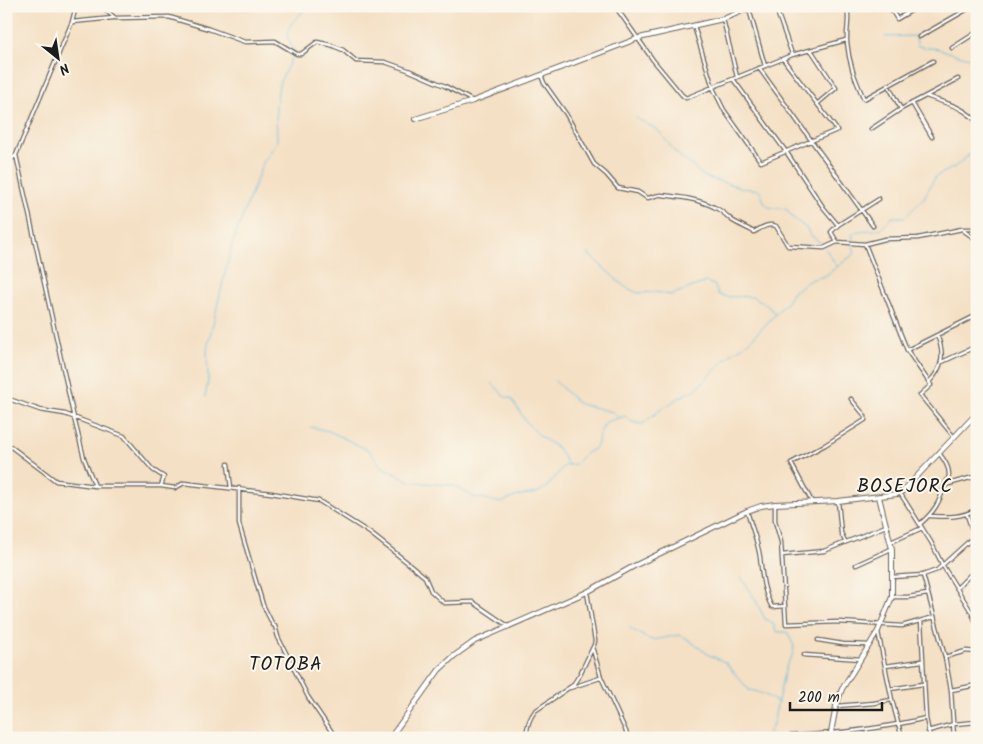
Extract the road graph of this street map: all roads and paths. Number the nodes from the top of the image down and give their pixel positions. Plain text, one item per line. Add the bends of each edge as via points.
1 (76, 6) edge
2 (101, 6) edge
3 (615, 6) edge
4 (755, 6) edge
5 (775, 6) edge
6 (847, 6) edge
7 (889, 6) edge
8 (919, 6) edge
9 (973, 6) edge
10 (748, 9) junction
11 (114, 18) junction
12 (723, 19) junction
13 (72, 22) junction
14 (694, 26) junction
15 (977, 32) edge
16 (919, 37) dead end
17 (639, 38) junction
18 (846, 40) junction
19 (952, 48) dead end
20 (811, 50) junction
21 (792, 55) junction
22 (783, 59) junction
23 (933, 61) dead end
24 (766, 66) junction
25 (760, 68) junction
26 (541, 74) junction
27 (737, 78) junction
28 (958, 78) dead end
29 (733, 79) junction
30 (888, 86) junction
31 (713, 88) junction
32 (926, 96) junction
33 (473, 101) junction
34 (912, 103) junction
35 (817, 104) junction
36 (901, 109) junction
37 (415, 119) dead end
38 (977, 122) edge
39 (871, 129) dead end
40 (932, 137) dead end
41 (811, 142) junction
42 (787, 153) junction
43 (16, 155) junction
44 (6, 164) edge
45 (879, 199) dead end
46 (861, 211) junction
47 (838, 225) junction
48 (873, 226) dead end
49 (977, 229) edge
50 (962, 230) junction
51 (977, 240) edge
52 (838, 242) junction
53 (865, 244) junction
54 (977, 315) edge
55 (937, 335) junction
56 (977, 346) edge
57 (907, 350) junction
58 (942, 362) junction
59 (929, 382) junction
60 (6, 398) edge
61 (850, 399) dead end
62 (977, 413) edge
63 (74, 418) junction
64 (972, 418) junction
65 (977, 426) edge
66 (954, 437) junction
67 (6, 442) edge
68 (939, 453) junction
69 (228, 464) dead end
70 (977, 476) edge
71 (945, 485) junction
72 (95, 486) junction
73 (161, 486) junction
74 (232, 488) junction
75 (239, 488) junction
76 (900, 493) junction
77 (880, 497) junction
78 (838, 501) junction
79 (812, 502) junction
80 (774, 504) junction
81 (977, 509) edge
82 (747, 511) junction
83 (967, 514) junction
84 (930, 516) junction
85 (920, 524) junction
86 (887, 525) junction
87 (922, 528) junction
88 (975, 535) edge
89 (845, 540) junction
90 (891, 542) junction
91 (892, 549) junction
92 (782, 555) junction
93 (856, 565) dead end
94 (943, 566) junction
95 (977, 568) edge
96 (923, 575) junction
97 (892, 577) junction
98 (956, 589) junction
99 (587, 592) junction
100 (928, 594) junction
101 (892, 597) junction
102 (785, 606) junction
103 (934, 617) junction
104 (921, 621) junction
105 (976, 623) edge
106 (881, 625) junction
107 (508, 626) junction
108 (878, 631) junction
109 (818, 640) dead end
110 (870, 645) junction
111 (592, 648) junction
112 (977, 652) edge
113 (804, 655) dead end
114 (945, 657) junction
115 (861, 659) junction
116 (922, 661) junction
117 (885, 666) junction
118 (601, 677) junction
119 (923, 684) junction
120 (977, 685) edge
121 (569, 689) junction
122 (890, 689) junction
123 (951, 690) junction
124 (892, 700) junction
125 (836, 706) junction
126 (926, 718) junction
127 (977, 722) edge
128 (954, 724) junction
129 (899, 725) junction
130 (867, 729) junction
131 (928, 730) junction
132 (790, 736) dead end
133 (830, 736) edge
134 (336, 738) edge
135 (390, 738) edge
136 (527, 738) edge
137 (629, 738) edge
138 (868, 738) edge
139 (902, 738) edge
140 (930, 738) edge
141 (954, 738) edge

1 - 13 street
2 - 11 street
3 - 17 street
4 - 10 street
5 - 21 street
6 - 18 street
7 - 8 street via 897,19
9 - 16 street
10 - 12 street
10 - 24 street
11 - 13 street
11 - 33 street via 169,17 244,42 276,41 297,54 317,42 331,45 356,61 386,62
12 - 14 street
12 - 27 street
13 - 43 street
14 - 17 street
14 - 31 street
15 - 19 street
17 - 26 street
17 - 31 street via 653,60 686,98
18 - 20 street
18 - 30 street via 852,72 864,99
20 - 21 street
20 - 35 street via 836,88
21 - 22 street
22 - 24 street
22 - 35 street
23 - 30 street
24 - 25 street
25 - 27 street
25 - 41 street
26 - 33 street
26 - 52 street via 594,164 618,188 638,192 647,198 659,194 679,195 698,201 716,208 754,232 766,226 776,226 788,246 824,248
27 - 29 street
28 - 32 street
29 - 31 street
29 - 42 street
30 - 36 street
31 - 42 street via 724,110 761,162
32 - 34 street
32 - 38 street via 951,103
33 - 37 street
34 - 36 street
34 - 40 street
35 - 41 street via 837,130
36 - 39 street
41 - 42 street
41 - 46 street
42 - 47 street
43 - 44 street
43 - 63 street
45 - 46 street
46 - 47 street
46 - 48 street
47 - 52 street via 831,232
49 - 50 street
50 - 51 street
50 - 53 street
52 - 53 street
53 - 57 street
54 - 55 street
55 - 57 street
55 - 58 street via 942,347
56 - 58 street
57 - 59 street
58 - 59 street
59 - 66 street via 931,385 920,396
60 - 63 street
61 - 79 street via 865,420 791,463
62 - 64 street
63 - 72 street
63 - 73 street via 124,436 153,470 164,477
64 - 65 street
64 - 66 street
66 - 68 street
67 - 72 street via 56,481
68 - 71 street via 950,472
68 - 76 street
69 - 74 street
70 - 71 street
71 - 84 street
72 - 73 street
73 - 74 street via 175,488 184,483
74 - 75 street
75 - 107 street via 319,501 370,533 408,563 425,578 431,591 444,603 473,602
75 - 134 street via 239,524 264,605 308,697
76 - 77 street
76 - 85 street
77 - 78 street
77 - 86 street
78 - 79 street
78 - 89 street via 841,533
79 - 80 street
80 - 82 street
80 - 92 street
81 - 83 street
82 - 99 street
82 - 102 street via 760,556 767,599 772,607
83 - 84 street via 949,518
83 - 88 street
84 - 85 street
85 - 87 street
86 - 89 street
86 - 90 street
87 - 90 street
87 - 94 street
88 - 94 street
89 - 92 street via 824,550
90 - 91 street
91 - 93 street
91 - 97 street
92 - 102 street
94 - 96 street
94 - 98 street
95 - 98 street
96 - 97 street
96 - 100 street
97 - 101 street
98 - 105 street
99 - 107 street
99 - 111 street via 595,641
100 - 101 street
100 - 103 street
101 - 106 street
102 - 106 street via 786,624 839,622
103 - 104 street
103 - 114 street
104 - 106 street via 902,626
104 - 116 street
106 - 108 street
107 - 135 street via 475,641 439,670
108 - 110 street
108 - 117 street
109 - 110 street
110 - 115 street
111 - 118 street
111 - 121 street
112 - 114 street via 966,651
113 - 115 street
114 - 123 street
115 - 125 street via 842,689
116 - 117 street
116 - 119 street
117 - 122 street
118 - 121 street
118 - 137 street
119 - 122 street
119 - 126 street
120 - 123 street
121 - 136 street via 535,711 526,732
122 - 124 street
123 - 128 street
124 - 125 street
124 - 129 street
125 - 133 street
126 - 129 street
126 - 131 street
127 - 128 street
128 - 131 street
128 - 141 street
129 - 130 street
129 - 139 street
130 - 133 street
130 - 138 street
131 - 140 street
132 - 133 street

